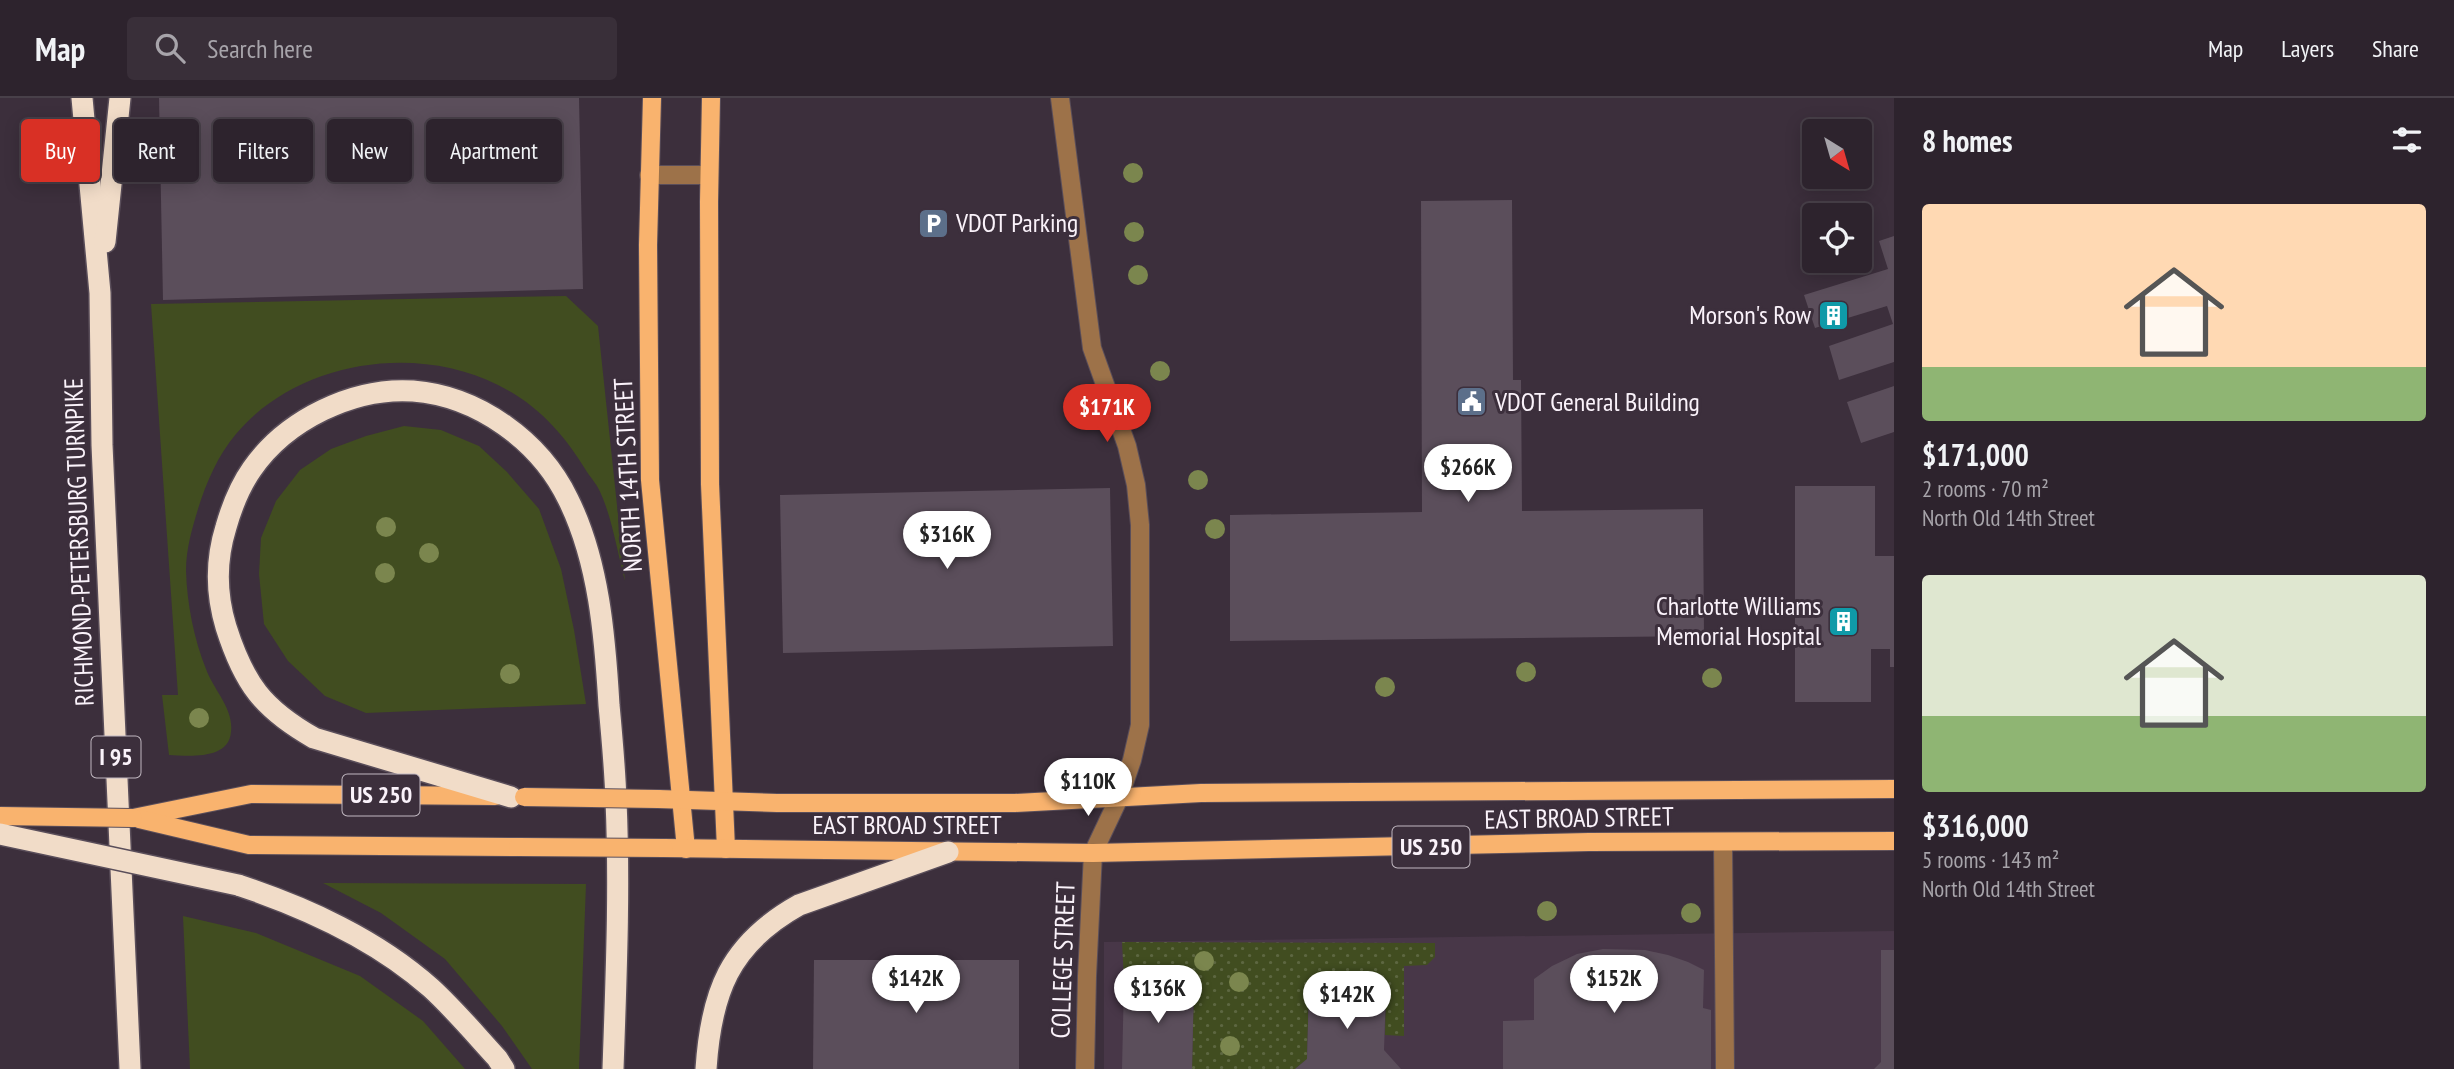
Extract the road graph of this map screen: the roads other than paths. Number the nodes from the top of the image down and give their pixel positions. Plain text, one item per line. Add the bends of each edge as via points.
1 (82, 98) edge
2 (120, 98) edge
3 (652, 98) edge
4 (711, 98) edge
5 (1060, 98) edge
6 (649, 175) junction
7 (709, 175) junction
8 (100, 293) junction
9 (1894, 789) edge
10 (517, 797) junction
11 (1119, 798) junction
12 (681, 799) junction
13 (725, 801) junction
14 (0, 816) edge
15 (133, 818) junction
16 (0, 834) edge
17 (1894, 841) edge
18 (1723, 842) junction
19 (687, 849) junction
20 (726, 849) junction
21 (948, 852) junction
22 (1093, 853) junction
23 (130, 1069) edge
24 (504, 1069) edge
25 (613, 1069) edge
26 (706, 1069) edge
27 (1086, 1069) edge
28 (1725, 1069) edge

1 - 8 highway, RICHMOND-PETERSBURG TURNPIKE / I 95
2 - 8 highway
3 - 6 main road, NORTH 14TH STREET
4 - 7 main road
5 - 11 street via 1092,348 1124,436 1140,525 1140,725
6 - 7 street
6 - 12 main road, NORTH 14TH STREET via 650,480
7 - 13 main road via 710,484
8 - 23 highway, RICHMOND-PETERSBURG TURNPIKE / I 95
9 - 11 main road, EAST BROAD STREET / US 250 via 1201,793
10 - 12 main road, EAST BROAD STREET / US 250, bridge
10 - 15 main road, EAST BROAD STREET / US 250 via 251,794
10 - 25 highway via 314,738 291,725 254,691 222,613 218,583 221,545 233,503 252,468 305,419 341,402 377,393 412,391 445,397 506,425 556,476 569,501 591,566 606,659 616,802
11 - 13 main road, EAST BROAD STREET / US 250 via 1015,803
11 - 22 street
12 - 13 main road, EAST BROAD STREET / US 250
12 - 19 main road, NORTH 14TH STREET
13 - 20 main road
14 - 15 main road, EAST BROAD STREET / US 250, bridge
15 - 19 main road, EAST BROAD STREET / US 250, bridge via 249,845
16 - 24 highway, bridge via 238,885 303,909 396,959 431,988
17 - 18 main road, EAST BROAD STREET / US 250
18 - 22 main road, EAST BROAD STREET / US 250
18 - 28 street
19 - 20 main road, EAST BROAD STREET / US 250
20 - 21 main road, EAST BROAD STREET / US 250
21 - 22 main road, EAST BROAD STREET / US 250
21 - 26 highway via 799,905 754,940 735,961 718,995
22 - 27 street, COLLEGE STREET

